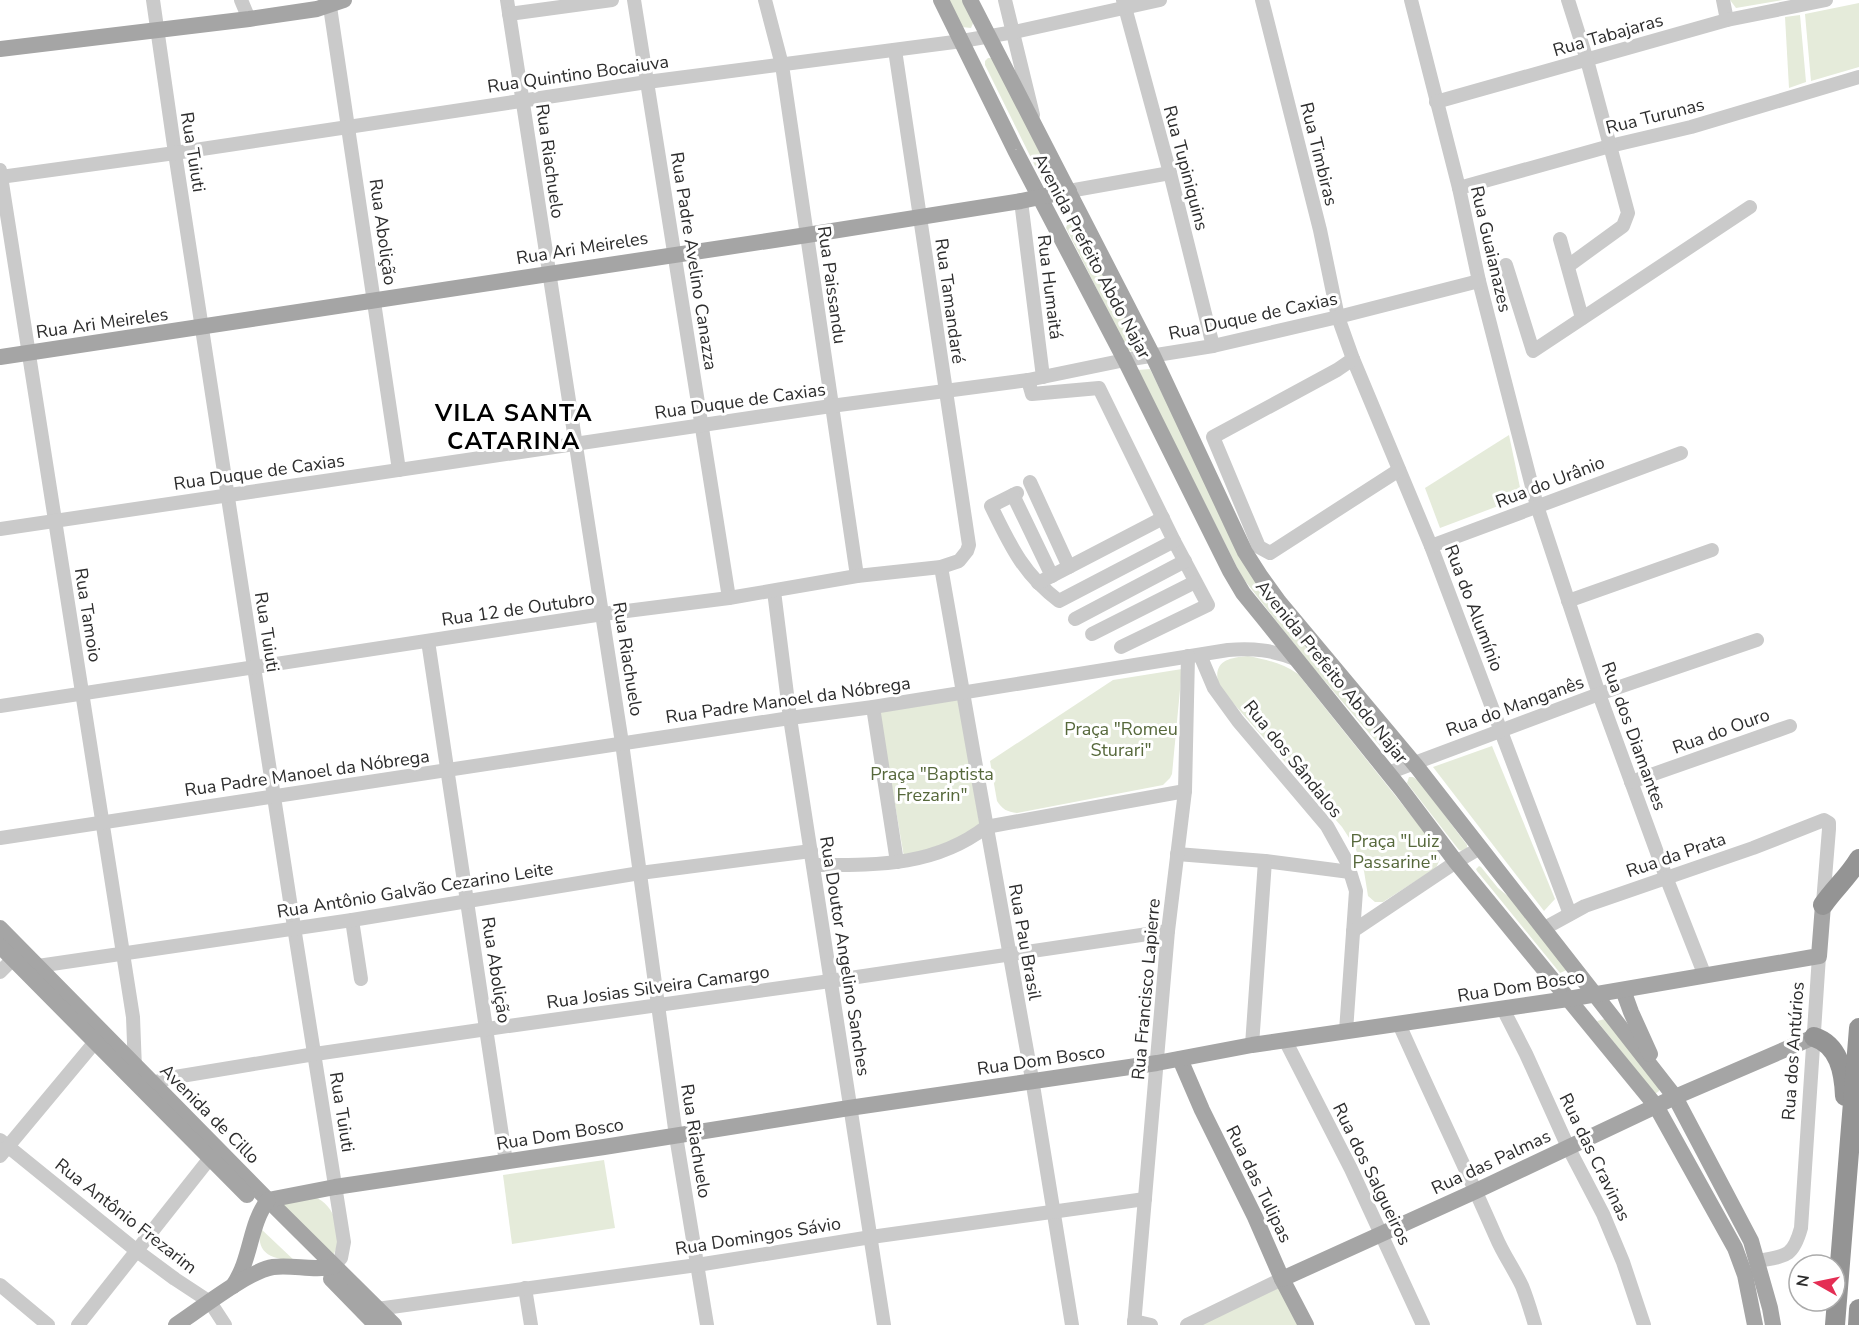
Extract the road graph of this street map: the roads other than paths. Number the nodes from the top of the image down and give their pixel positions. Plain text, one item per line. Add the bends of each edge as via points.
1 (153, 0) edge
2 (242, 0) edge
3 (507, 0) edge
4 (612, 0) edge
5 (634, 0) edge
6 (765, 0) edge
7 (941, 0) edge
8 (970, 0) edge
9 (1005, 0) edge
10 (1160, 0) edge
11 (1262, 0) edge
12 (1411, 0) edge
13 (1568, 0) edge
14 (1722, 0) edge
15 (1826, 0) edge
16 (334, 2) edge
17 (1124, 4) edge
18 (509, 14) junction
19 (249, 19) junction
20 (1727, 20) junction
21 (157, 31) junction
22 (1014, 32) junction
23 (988, 36) junction
24 (962, 41) junction
25 (0, 49) edge
26 (895, 50) junction
27 (1587, 60) junction
28 (782, 65) junction
29 (1859, 77) edge
30 (647, 82) junction
31 (523, 101) junction
32 (1436, 102) junction
33 (349, 125) junction
34 (1038, 134) junction
35 (1610, 146) junction
36 (1015, 150) junction
37 (175, 153) junction
38 (0, 170) edge
39 (1170, 172) junction
40 (0, 177) edge
41 (1459, 189) junction
42 (1069, 191) junction
43 (1040, 198) junction
44 (1021, 201) junction
45 (1750, 207) dead end
46 (1079, 210) junction
47 (920, 217) junction
48 (1054, 224) junction
49 (807, 235) junction
50 (1560, 239) dead end
51 (674, 254) junction
52 (1506, 265) dead end
53 (1568, 266) junction
54 (548, 273) junction
55 (1479, 281) junction
56 (375, 301) junction
57 (1338, 318) junction
58 (1582, 318) junction
59 (202, 328) junction
60 (1213, 346) junction
61 (29, 353) junction
62 (1153, 356) junction
63 (0, 357) edge
64 (1353, 359) junction
65 (1125, 360) junction
66 (1042, 377) junction
67 (1028, 380) junction
68 (945, 391) junction
69 (831, 406) junction
70 (702, 425) junction
71 (575, 443) junction
72 (1681, 453) dead end
73 (399, 470) junction
74 (1399, 470) junction
75 (1030, 482) dead end
76 (228, 495) junction
77 (1537, 506) junction
78 (1163, 518) junction
79 (54, 520) junction
80 (0, 529) edge
81 (1174, 541) junction
82 (1431, 546) junction
83 (1712, 550) dead end
84 (964, 557) joint
85 (1185, 561) junction
86 (941, 567) junction
87 (1069, 567) junction
88 (856, 576) junction
89 (1052, 576) junction
90 (1196, 582) junction
91 (1038, 583) junction
92 (774, 591) junction
93 (729, 598) junction
94 (1568, 601) junction
95 (603, 614) junction
96 (1076, 620) dead end
97 (1092, 634) dead end
98 (428, 640) junction
99 (1757, 640) dead end
100 (1121, 647) dead end
101 (1228, 650) junction
102 (1194, 655) junction
103 (1295, 659) junction
104 (254, 668) junction
105 (1212, 685) junction
106 (962, 692) junction
107 (82, 694) junction
108 (1599, 694) junction
109 (1188, 699) junction
110 (0, 706) edge
111 (873, 707) junction
112 (790, 718) junction
113 (1790, 726) dead end
114 (1500, 730) junction
115 (622, 743) junction
116 (1413, 763) junction
117 (446, 771) junction
118 (1388, 773) junction
119 (1631, 782) junction
120 (1185, 791) junction
121 (274, 796) junction
122 (1824, 820) joint
123 (102, 821) junction
124 (986, 827) junction
125 (0, 838) edge
126 (1480, 848) junction
127 (811, 851) junction
128 (1177, 854) junction
129 (1859, 859) edge
130 (1265, 861) junction
131 (897, 862) junction
132 (1456, 862) junction
133 (813, 865) junction
134 (1350, 872) junction
135 (640, 873) junction
136 (1666, 877) junction
137 (467, 900) junction
138 (1823, 905) junction
139 (1570, 914) junction
140 (352, 920) junction
141 (294, 927) junction
142 (0, 928) edge
143 (1543, 929) junction
144 (1168, 931) junction
145 (1353, 931) junction
146 (0, 946) edge
147 (122, 953) junction
148 (1010, 955) junction
149 (1819, 956) junction
150 (13, 959) junction
151 (33, 970) junction
152 (0, 972) edge
153 (1545, 972) junction
154 (1705, 976) junction
155 (361, 979) dead end
156 (830, 981) junction
157 (1623, 990) junction
158 (1594, 994) junction
159 (1568, 999) junction
160 (1534, 1004) junction
161 (658, 1005) junction
162 (1503, 1009) junction
163 (133, 1017) junction
164 (1399, 1024) junction
165 (1859, 1028) edge
166 (487, 1029) junction
167 (1346, 1031) junction
168 (1814, 1037) junction
169 (102, 1040) junction
170 (1285, 1040) junction
171 (1252, 1045) junction
172 (315, 1054) junction
173 (1180, 1059) junction
174 (1156, 1063) junction
175 (141, 1079) junction
176 (1032, 1082) junction
177 (1672, 1093) junction
178 (1656, 1106) junction
179 (849, 1108) junction
180 (676, 1136) junction
181 (1568, 1147) junction
182 (3, 1148) edge
183 (210, 1158) junction
184 (506, 1162) junction
185 (335, 1187) junction
186 (1476, 1191) junction
187 (1145, 1199) junction
188 (264, 1204) junction
189 (1052, 1212) junction
190 (1843, 1215) junction
191 (253, 1232) junction
192 (1382, 1235) junction
193 (872, 1237) junction
194 (137, 1251) junction
195 (1758, 1261) junction
196 (287, 1265) junction
197 (697, 1265) junction
198 (328, 1268) junction
199 (1282, 1279) junction
200 (0, 1285) edge
201 (233, 1287) junction
202 (525, 1288) junction
203 (210, 1302) junction
204 (1859, 1309) edge
205 (377, 1317) edge
206 (1134, 1323) edge
207 (1755, 1324) edge
208 (48, 1325) edge
209 (78, 1325) edge
210 (176, 1325) edge
211 (225, 1325) edge
212 (394, 1325) edge
213 (531, 1325) edge
214 (707, 1325) edge
215 (884, 1325) edge
216 (1072, 1325) edge
217 (1151, 1325) edge
218 (1187, 1325) edge
219 (1306, 1325) edge
220 (1423, 1325) edge
221 (1535, 1325) edge
222 (1644, 1325) edge
223 (1773, 1325) edge
224 (1836, 1325) edge
225 (1858, 1325) edge

1 - 21 street, Rua Tuiuti
2 - 19 street
3 - 18 street, Rua Riachuelo
4 - 18 street
5 - 30 street, Rua Padre Avelino Canazza
6 - 28 street, Rua Paissandu
7 - 24 main road, Avenida Prefeito Abdo Najar
8 - 23 main road, Avenida Prefeito Abdo Najar
9 - 22 street
10 - 17 street, Rua Quintino Bocaiuva
11 - 57 street, Rua Timbiras
12 - 32 street, Rua Guaianazes
13 - 27 street
14 - 20 street
15 - 20 street, Rua Tabajaras
16 - 19 main road via 317,9
16 - 33 street, Rua Abolição
17 - 22 street, Rua Quintino Bocaiuva
17 - 39 street, Rua Tupiniquins
18 - 31 street, Rua Riachuelo
19 - 21 main road
20 - 27 street, Rua Tabajaras
21 - 25 main road
21 - 37 street, Rua Tuiuti
22 - 23 street, Rua Quintino Bocaiuva
22 - 34 street
23 - 24 street, Rua Quintino Bocaiuva
23 - 34 main road, Avenida Prefeito Abdo Najar
24 - 26 street, Rua Quintino Bocaiuva
24 - 36 main road, Avenida Prefeito Abdo Najar
26 - 28 street, Rua Quintino Bocaiuva
26 - 47 street, Rua Tamandaré
27 - 32 street, Rua Tabajaras
27 - 35 street
28 - 30 street, Rua Quintino Bocaiuva
28 - 49 street, Rua Paissandu
29 - 35 street, Rua Turunas via 1691,127
30 - 31 street, Rua Quintino Bocaiuva
30 - 51 street, Rua Padre Avelino Canazza
31 - 33 street, Rua Quintino Bocaiuva
31 - 54 street, Rua Riachuelo
32 - 41 street, Rua Guaianazes
33 - 37 street, Rua Quintino Bocaiuva
33 - 56 street, Rua Abolição
34 - 42 main road, Avenida Prefeito Abdo Najar
35 - 41 street, Rua Turunas
35 - 53 street via 1628,213 1623,226
36 - 43 main road, Avenida Prefeito Abdo Najar
36 - 44 main road
37 - 40 street, Rua Quintino Bocaiuva
37 - 59 street, Rua Tuiuti
38 - 40 street, Rua Tamoio
39 - 42 street, Rua Ari Meireles
39 - 60 street, Rua Tupiniquins
40 - 61 street, Rua Tamoio
41 - 55 street, Rua Guaianazes
42 - 43 main road, Rua Ari Meireles
42 - 46 main road, Avenida Prefeito Abdo Najar
43 - 44 main road, Rua Ari Meireles
43 - 48 main road, Avenida Prefeito Abdo Najar
44 - 47 main road, Rua Ari Meireles
44 - 66 street, Rua Humaitá
45 - 58 street
46 - 48 main road via 1066,208
46 - 62 main road, Avenida Prefeito Abdo Najar
47 - 49 main road, Rua Ari Meireles
47 - 68 street, Rua Tamandaré
48 - 65 main road, Avenida Prefeito Abdo Najar
49 - 51 main road, Rua Ari Meireles
49 - 69 street, Rua Paissandu
50 - 53 street
51 - 54 main road, Rua Ari Meireles
51 - 70 street, Rua Padre Avelino Canazza
52 - 58 street via 1533,351
53 - 58 street
54 - 56 main road, Rua Ari Meireles
54 - 71 street, Rua Riachuelo
55 - 57 street, Rua Duque de Caxias
55 - 77 street, Rua Guaianazes
56 - 59 main road, Rua Ari Meireles
56 - 73 street, Rua Abolição
57 - 60 street, Rua Duque de Caxias
57 - 64 street, Rua do Alumínio
59 - 61 main road, Rua Ari Meireles
59 - 76 street, Rua Tuiuti
60 - 62 street, Rua Duque de Caxias
61 - 63 main road, Rua Ari Meireles
61 - 79 street, Rua Tamoio
62 - 65 street, Rua Duque de Caxias
62 - 116 main road, Avenida Prefeito Abdo Najar via 1245,552 1305,634
64 - 74 street, Rua do Alumínio
64 - 74 street via 1213,438 1259,547 1270,553
65 - 66 street, Rua Duque de Caxias
65 - 103 main road, Avenida Prefeito Abdo Najar via 1230,571
66 - 67 street, Rua Duque de Caxias
67 - 68 street, Rua Duque de Caxias
67 - 78 street via 1032,394 1099,388
68 - 69 street, Rua Duque de Caxias
68 - 84 street, Rua Tamandaré via 969,545
69 - 70 street, Rua Duque de Caxias
69 - 88 street, Rua Paissandu
70 - 71 street, Rua Duque de Caxias
70 - 93 street, Rua Padre Avelino Canazza
71 - 73 street, Rua Duque de Caxias
71 - 95 street, Rua Riachuelo
72 - 77 street, Rua do Urânio
73 - 76 street, Rua Duque de Caxias
74 - 82 street, Rua do Alumínio
75 - 87 street
76 - 79 street, Rua Duque de Caxias
76 - 104 street, Rua Tuiuti
77 - 82 street, Rua do Urânio
77 - 94 street, Rua dos Diamantes
78 - 81 street
78 - 87 street
79 - 80 street, Rua Duque de Caxias
79 - 107 street, Rua Tamoio
81 - 85 street
81 - 91 street via 1059,601
82 - 114 street, Rua do Alumínio
83 - 94 street
84 - 86 street, Rua 12 de Outubro
85 - 90 street
85 - 96 street
86 - 88 street, Rua 12 de Outubro
86 - 106 street, Rua Pau Brasil
87 - 89 street
88 - 92 street, Rua 12 de Outubro
89 - 91 street
89 - 91 street via 1015,494 991,506 1014,553
90 - 97 street
90 - 100 street via 1208,605
92 - 93 street, Rua 12 de Outubro
92 - 112 street, Rua Doutor Angelino Sanches
93 - 95 street, Rua 12 de Outubro
94 - 108 street, Rua dos Diamantes
95 - 98 street, Rua 12 de Outubro
95 - 115 street, Rua Riachuelo
98 - 104 street, Rua 12 de Outubro
98 - 117 street, Rua Abolição
99 - 108 street, Rua do Manganês
101 - 102 street, Rua Padre Manoel da Nóbrega
101 - 103 street, Rua Padre Manoel da Nóbrega via 1278,652
101 - 105 street via 1215,661
102 - 105 street, Rua dos Sândalos
102 - 106 street, Rua Padre Manoel da Nóbrega
102 - 109 street, Rua Francisco Lapierre
103 - 118 main road, Avenida Prefeito Abdo Najar
104 - 107 street, Rua 12 de Outubro
104 - 121 street, Rua Tuiuti
105 - 109 street via 1197,690
105 - 134 street, Rua dos Sândalos via 1238,722 1327,826
106 - 111 street, Rua Padre Manoel da Nóbrega
106 - 124 street, Rua Pau Brasil
107 - 110 street, Rua 12 de Outubro
107 - 123 street, Rua Tamoio
108 - 114 street, Rua do Manganês
108 - 119 street, Rua dos Diamantes
109 - 120 street, Rua Francisco Lapierre
111 - 112 street, Rua Padre Manoel da Nóbrega
111 - 131 street
112 - 115 street, Rua Padre Manoel da Nóbrega
112 - 127 street, Rua Doutor Angelino Sanches
113 - 119 street, Rua do Ouro
114 - 116 street, Rua do Manganês
114 - 139 street, Rua do Alumínio
115 - 117 street, Rua Padre Manoel da Nóbrega
115 - 135 street, Rua Riachuelo
116 - 118 street, Rua do Manganês
116 - 126 main road, Avenida Prefeito Abdo Najar
117 - 121 street, Rua Padre Manoel da Nóbrega
117 - 137 street, Rua Abolição
118 - 132 main road, Avenida Prefeito Abdo Najar
119 - 136 street, Rua dos Diamantes
120 - 124 street
120 - 128 street, Rua Francisco Lapierre
121 - 123 street, Rua Padre Manoel da Nóbrega
121 - 141 street, Rua Tuiuti
122 - 136 street, Rua da Prata
122 - 138 street, Rua dos Antúrios via 1829,829
123 - 125 street, Rua Padre Manoel da Nóbrega
123 - 147 street, Rua Tamoio
124 - 131 street via 945,852
124 - 148 street, Rua Pau Brasil
126 - 132 street
126 - 143 main road, Avenida Prefeito Abdo Najar
127 - 133 street, Rua Doutor Angelino Sanches
127 - 135 street, Rua Antônio Galvão Cezarino Leite
128 - 130 street
128 - 144 street, Rua Francisco Lapierre
129 - 138 highway
130 - 134 street
130 - 171 street
131 - 133 street
132 - 145 street
132 - 153 main road, Avenida Prefeito Abdo Najar
133 - 156 street, Rua Doutor Angelino Sanches
134 - 145 street, Rua dos Sândalos via 1356,891
135 - 137 street, Rua Antônio Galvão Cezarino Leite
135 - 161 street, Rua Riachuelo
136 - 139 street, Rua da Prata
136 - 154 street, Rua dos Diamantes
137 - 140 street, Rua Antônio Galvão Cezarino Leite
137 - 166 street, Rua Abolição
138 - 149 main road, Rua dos Antúrios
139 - 143 street, Rua da Prata
140 - 141 street, Rua Antônio Galvão Cezarino Leite
140 - 155 street
141 - 147 street, Rua Antônio Galvão Cezarino Leite
141 - 172 street, Rua Tuiuti
142 - 151 main road, Avenida de Cillo
143 - 158 main road, Avenida Prefeito Abdo Najar
144 - 148 street, Rua Josias Silveira Camargo
144 - 174 street, Rua Francisco Lapierre
145 - 167 street, Rua dos Sândalos
146 - 150 main road, Avenida de Cillo
147 - 151 street, Rua Antônio Galvão Cezarino Leite
147 - 163 street, Rua Tamoio
148 - 156 street, Rua Josias Silveira Camargo
148 - 176 street, Rua Pau Brasil
149 - 154 main road, Rua Dom Bosco
149 - 168 street, Rua dos Antúrios
150 - 151 main road, Avenida de Cillo
150 - 152 street
151 - 169 main road, Avenida de Cillo
153 - 159 main road, Avenida Prefeito Abdo Najar
153 - 160 main road via 1547,990
154 - 157 main road, Rua Dom Bosco
156 - 161 street, Rua Josias Silveira Camargo
156 - 179 street, Rua Doutor Angelino Sanches
157 - 158 main road, Rua Dom Bosco
157 - 177 main road
158 - 159 main road, Rua Dom Bosco
158 - 177 main road, Avenida Prefeito Abdo Najar
159 - 160 main road, Rua Dom Bosco
159 - 178 main road, Avenida Prefeito Abdo Najar
160 - 162 main road, Rua Dom Bosco
161 - 166 street, Rua Josias Silveira Camargo
161 - 180 street, Rua Riachuelo
162 - 164 main road, Rua Dom Bosco
162 - 181 street, Rua das Cravinas
163 - 169 street via 128,1037
163 - 175 street, Rua Tamoio
164 - 167 main road, Rua Dom Bosco
164 - 186 street
165 - 190 highway
166 - 172 street, Rua Josias Silveira Camargo
166 - 184 street, Rua Abolição
167 - 170 main road, Rua Dom Bosco
168 - 177 main road, Rua das Palmas
168 - 190 highway via 1832,1049 1845,1090
168 - 195 street, Rua dos Antúrios via 1802,1228 1796,1245 1787,1255
169 - 175 main road, Avenida de Cillo
169 - 182 street
170 - 171 main road, Rua Dom Bosco
170 - 192 street, Rua dos Salgueiros
171 - 173 main road, Rua Dom Bosco
172 - 175 street, Rua Josias Silveira Camargo
172 - 185 street, Rua Tuiuti
173 - 174 main road, Rua Dom Bosco
173 - 199 main road, Rua das Tulipas
174 - 176 main road, Rua Dom Bosco
174 - 187 street, Rua Francisco Lapierre
175 - 183 main road, Avenida de Cillo
175 - 188 main road, Avenida de Cillo
176 - 179 main road, Rua Dom Bosco
176 - 189 street, Rua Pau Brasil
177 - 178 main road, Rua das Palmas
177 - 195 main road, Avenida Prefeito Abdo Najar
178 - 181 main road, Rua das Palmas
178 - 207 main road, Avenida Prefeito Abdo Najar via 1735,1248
179 - 180 main road, Rua Dom Bosco
179 - 193 street, Rua Doutor Angelino Sanches
180 - 184 main road, Rua Dom Bosco
180 - 197 street, Rua Riachuelo
181 - 186 main road, Rua das Palmas
181 - 222 street, Rua das Cravinas via 1603,1214
182 - 194 street, Rua Antônio Frezarim
183 - 188 main road, Avenida de Cillo
183 - 194 street
184 - 185 main road, Rua Dom Bosco
185 - 188 main road, Rua Dom Bosco
185 - 198 street, Rua Tuiuti via 345,1242 341,1258
186 - 192 main road, Rua das Palmas
186 - 221 street via 1522,1287
187 - 189 street, Rua Domingos Sávio
187 - 206 street, Rua Francisco Lapierre
188 - 191 main road
188 - 198 main road, Avenida de Cillo
189 - 193 street, Rua Domingos Sávio
189 - 216 street, Rua Pau Brasil
190 - 224 highway
191 - 196 main road via 258,1254 273,1263
191 - 201 main road via 244,1267
192 - 199 main road, Rua das Palmas
192 - 220 street, Rua dos Salgueiros
193 - 197 street, Rua Domingos Sávio
193 - 215 street, Rua Doutor Angelino Sanches
194 - 203 street, Rua Antônio Frezarim
194 - 209 street
195 - 223 main road, Avenida Prefeito Abdo Najar
196 - 198 main road
196 - 201 main road via 262,1269
197 - 202 street, Rua Domingos Sávio
197 - 214 street, Rua Riachuelo
198 - 205 main road, Avenida de Cillo
199 - 218 street, Rua das Palmas
199 - 219 main road, Rua das Tulipas
200 - 208 street
201 - 203 main road
202 - 205 street, Rua Domingos Sávio
202 - 213 street
203 - 210 main road
203 - 211 street, Rua Antônio Frezarim
204 - 225 highway
205 - 212 main road, Avenida de Cillo
206 - 217 street

